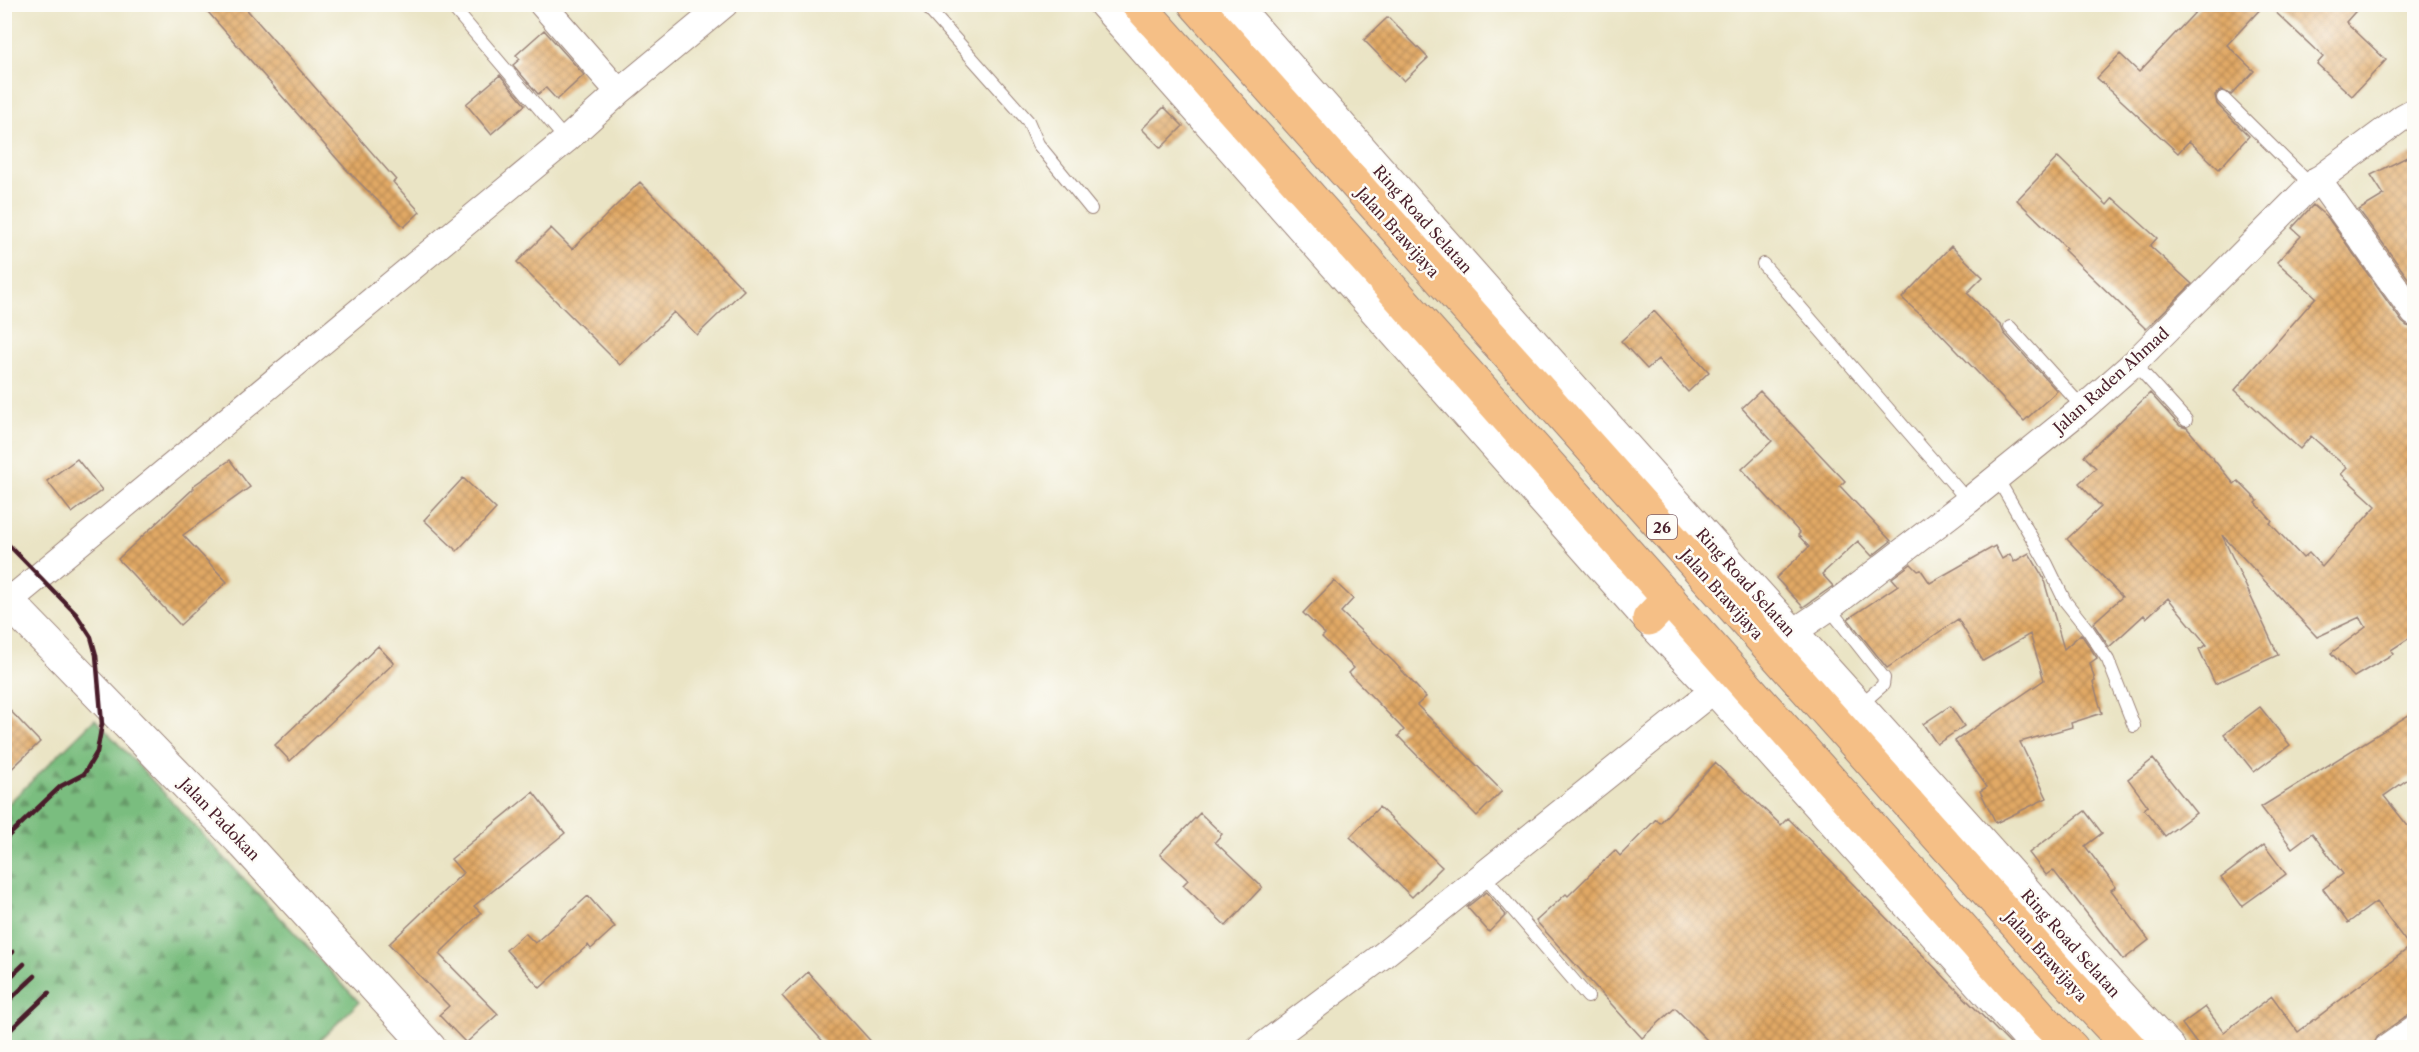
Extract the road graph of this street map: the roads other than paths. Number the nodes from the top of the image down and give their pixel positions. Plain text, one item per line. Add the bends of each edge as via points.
1 (450, 4) edge
2 (542, 4) edge
3 (725, 4) edge
4 (924, 4) edge
5 (1105, 4) edge
6 (1138, 4) edge
7 (1196, 4) edge
8 (1233, 4) edge
9 (619, 92) junction
10 (2223, 98) dead end
11 (2415, 111) edge
12 (566, 140) junction
13 (2325, 194) junction
14 (1091, 209) dead end
15 (1763, 264) dead end
16 (2415, 314) edge
17 (2010, 327) dead end
18 (2140, 370) junction
19 (2083, 408) junction
20 (2186, 420) dead end
21 (1997, 478) junction
22 (1968, 501) junction
23 (6, 601) edge
24 (1829, 608) junction
25 (1659, 609) junction
26 (1792, 633) junction
27 (1715, 689) junction
28 (1849, 715) junction
29 (2134, 726) dead end
30 (1483, 875) junction
31 (1588, 997) dead end
32 (2415, 1029) edge
33 (2030, 1045) edge
34 (429, 1047) edge
35 (1260, 1047) edge
36 (2072, 1047) edge
37 (2130, 1047) edge
38 (2169, 1047) edge
39 (2387, 1047) edge

1 - 12 lane
2 - 9 street
3 - 9 street
4 - 14 lane via 1028,122 1038,144
5 - 25 street
6 - 25 highway, 26
7 - 28 highway, Jalan Brawijaya / 26
8 - 26 street, Ring Road Selatan
9 - 12 street
10 - 13 lane
11 - 13 street, Jalan Raden Ahmad via 2403,117
12 - 23 street
13 - 16 street
13 - 18 street, Jalan Raden Ahmad
15 - 22 lane
17 - 19 lane
18 - 19 street, Jalan Raden Ahmad
18 - 20 lane
19 - 21 street, Jalan Raden Ahmad
21 - 22 street, Jalan Raden Ahmad
21 - 29 lane via 2065,601 2108,660
22 - 24 street, Jalan Raden Ahmad
23 - 34 street, Jalan Padokan via 244,844
24 - 26 street, Jalan Raden Ahmad
24 - 28 lane via 1884,678 1883,685
25 - 27 street
25 - 36 highway, 26
26 - 28 street, Ring Road Selatan
27 - 30 street
27 - 33 street
28 - 37 highway, Jalan Brawijaya / 26 via 2057,970
28 - 38 street, Ring Road Selatan
30 - 31 lane
30 - 35 street
32 - 39 street

